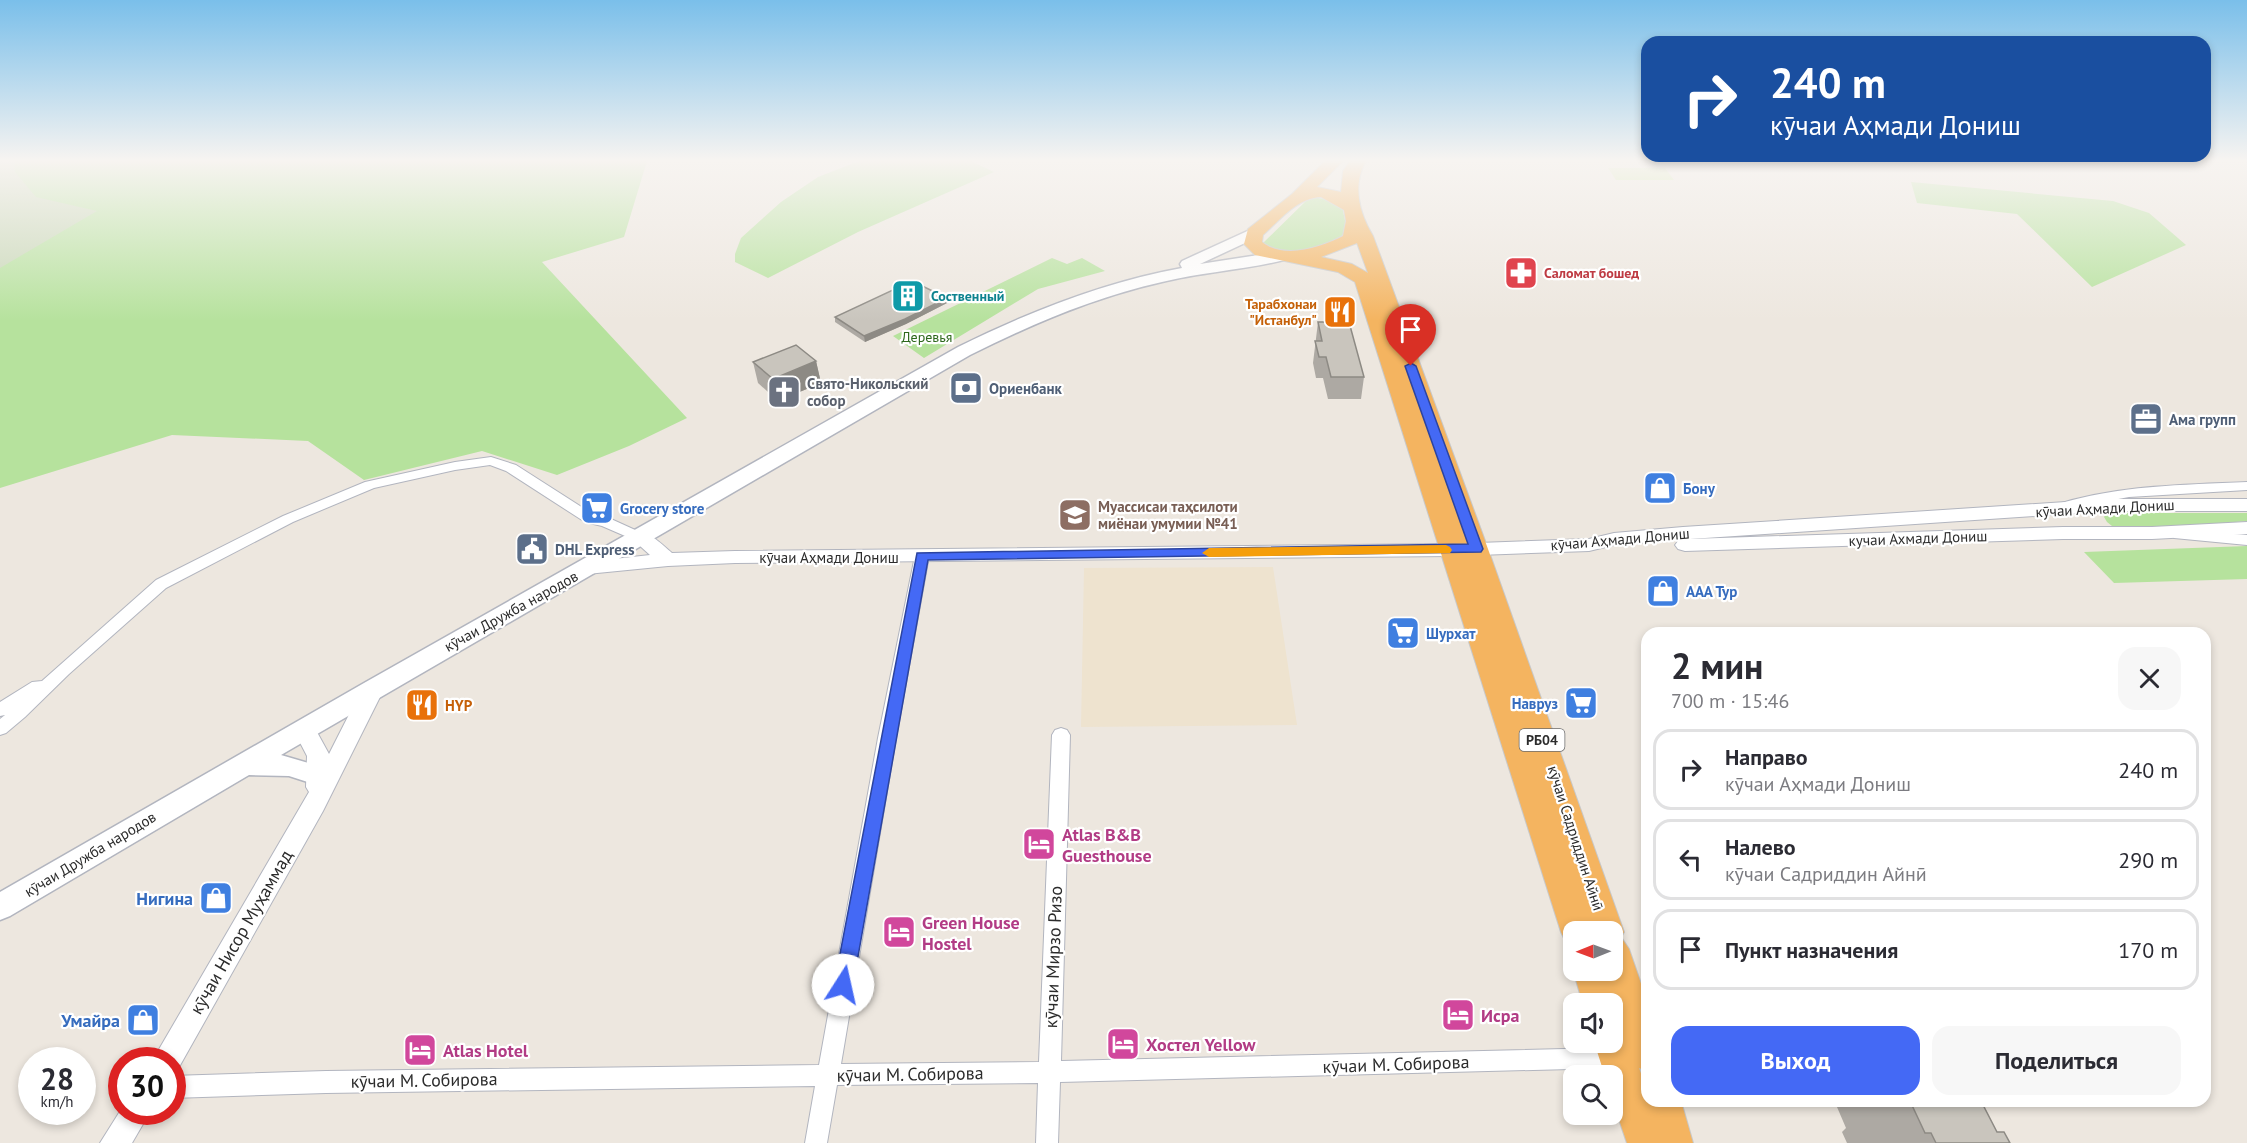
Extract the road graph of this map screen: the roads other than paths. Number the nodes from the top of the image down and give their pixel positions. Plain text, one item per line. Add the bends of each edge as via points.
1 (1276, 214) edge
2 (1350, 214) edge
3 (1355, 214) edge
4 (1356, 221) junction
5 (1254, 233) junction
6 (1285, 256) junction
7 (1162, 276) junction
8 (2247, 486) edge
9 (2247, 495) edge
10 (2238, 505) edge
11 (2092, 506) junction
12 (2055, 510) junction
13 (2247, 528) edge
14 (2118, 533) junction
15 (2152, 533) junction
16 (639, 537) junction
17 (2247, 540) edge
18 (1589, 545) junction
19 (1464, 549) junction
20 (922, 556) junction
21 (668, 560) junction
22 (587, 568) junction
23 (63, 670) junction
24 (373, 689) junction
25 (0, 710) edge
26 (0, 728) edge
27 (304, 729) junction
28 (1061, 735) dead end
29 (244, 764) junction
30 (320, 776) junction
31 (315, 804) junction
32 (0, 907) edge
33 (1575, 921) edge
34 (1603, 921) edge
35 (1618, 981) edge
36 (175, 1047) edge
37 (1631, 1052) edge
38 (1049, 1072) junction
39 (828, 1075) junction
40 (186, 1087) edge
41 (1664, 1107) edge
42 (127, 1125) edge
43 (115, 1143) edge
44 (816, 1143) edge
45 (1047, 1143) edge
46 (1646, 1143) edge
47 (1674, 1143) edge

1 - 5 highway
2 - 4 highway
3 - 4 highway, РБ04
4 - 6 highway via 1347,242
4 - 19 highway, кӯчаи Садриддин Айнӣ / РБ04
5 - 6 highway, РБ04 via 1256,248
5 - 7 main road
6 - 7 main road
6 - 19 highway, кӯчаи Садриддин Айнӣ / РБ04 via 1345,268 1364,279
7 - 16 main road, кӯчаи Дружба народов via 1067,304 1011,327
8 - 12 street via 2121,493
9 - 10 street
10 - 11 street, кӯчаи Аҳмади Дониш
11 - 12 street, кӯчаи Аҳмади Дониш
11 - 14 street via 2086,509 2089,520
12 - 18 street, кӯчаи Аҳмади Дониш via 1683,532
13 - 15 street, кучаи Ахмади Дониш
14 - 15 street, кучаи Ахмади Дониш
14 - 18 street, кучаи Ахмади Дониш
15 - 17 street
16 - 21 street
16 - 22 main road, кӯчаи Дружба народов
16 - 23 street via 590,519 498,462 482,461 370,485 288,519 152,591
18 - 19 street, кӯчаи Аҳмади Дониш
19 - 20 street, кӯчаи Аҳмади Дониш
19 - 33 highway, кӯчаи Садриддин Айнӣ / РБ04
19 - 34 highway, кӯчаи Садриддин Айнӣ / РБ04
20 - 21 street, кӯчаи Аҳмади Дониш
20 - 39 street
21 - 22 street, кӯчаи Аҳмади Дониш
22 - 24 main road, кӯчаи Дружба народов
23 - 25 street
23 - 26 street
24 - 27 main road, кӯчаи Дружба народов
24 - 31 street, кӯчаи Нисор Муҳаммад
27 - 29 main road, кӯчаи Дружба народов
27 - 30 street, кӯчаи Нисор Муҳаммад via 319,750
28 - 38 street, кӯчаи Мирзо Ризо
29 - 30 main road via 289,766
29 - 32 main road, кӯчаи Дружба народов
30 - 31 street, кӯчаи Нисор Муҳаммад
31 - 36 street, кӯчаи Нисор Муҳаммад
35 - 37 highway
37 - 38 street, кӯчаи М. Собирова
37 - 46 highway
38 - 39 street, кӯчаи М. Собирова
38 - 45 street, кӯчаи Мирзо Ризо
39 - 40 street, кӯчаи М. Собирова
39 - 44 street
41 - 47 highway
42 - 43 street

